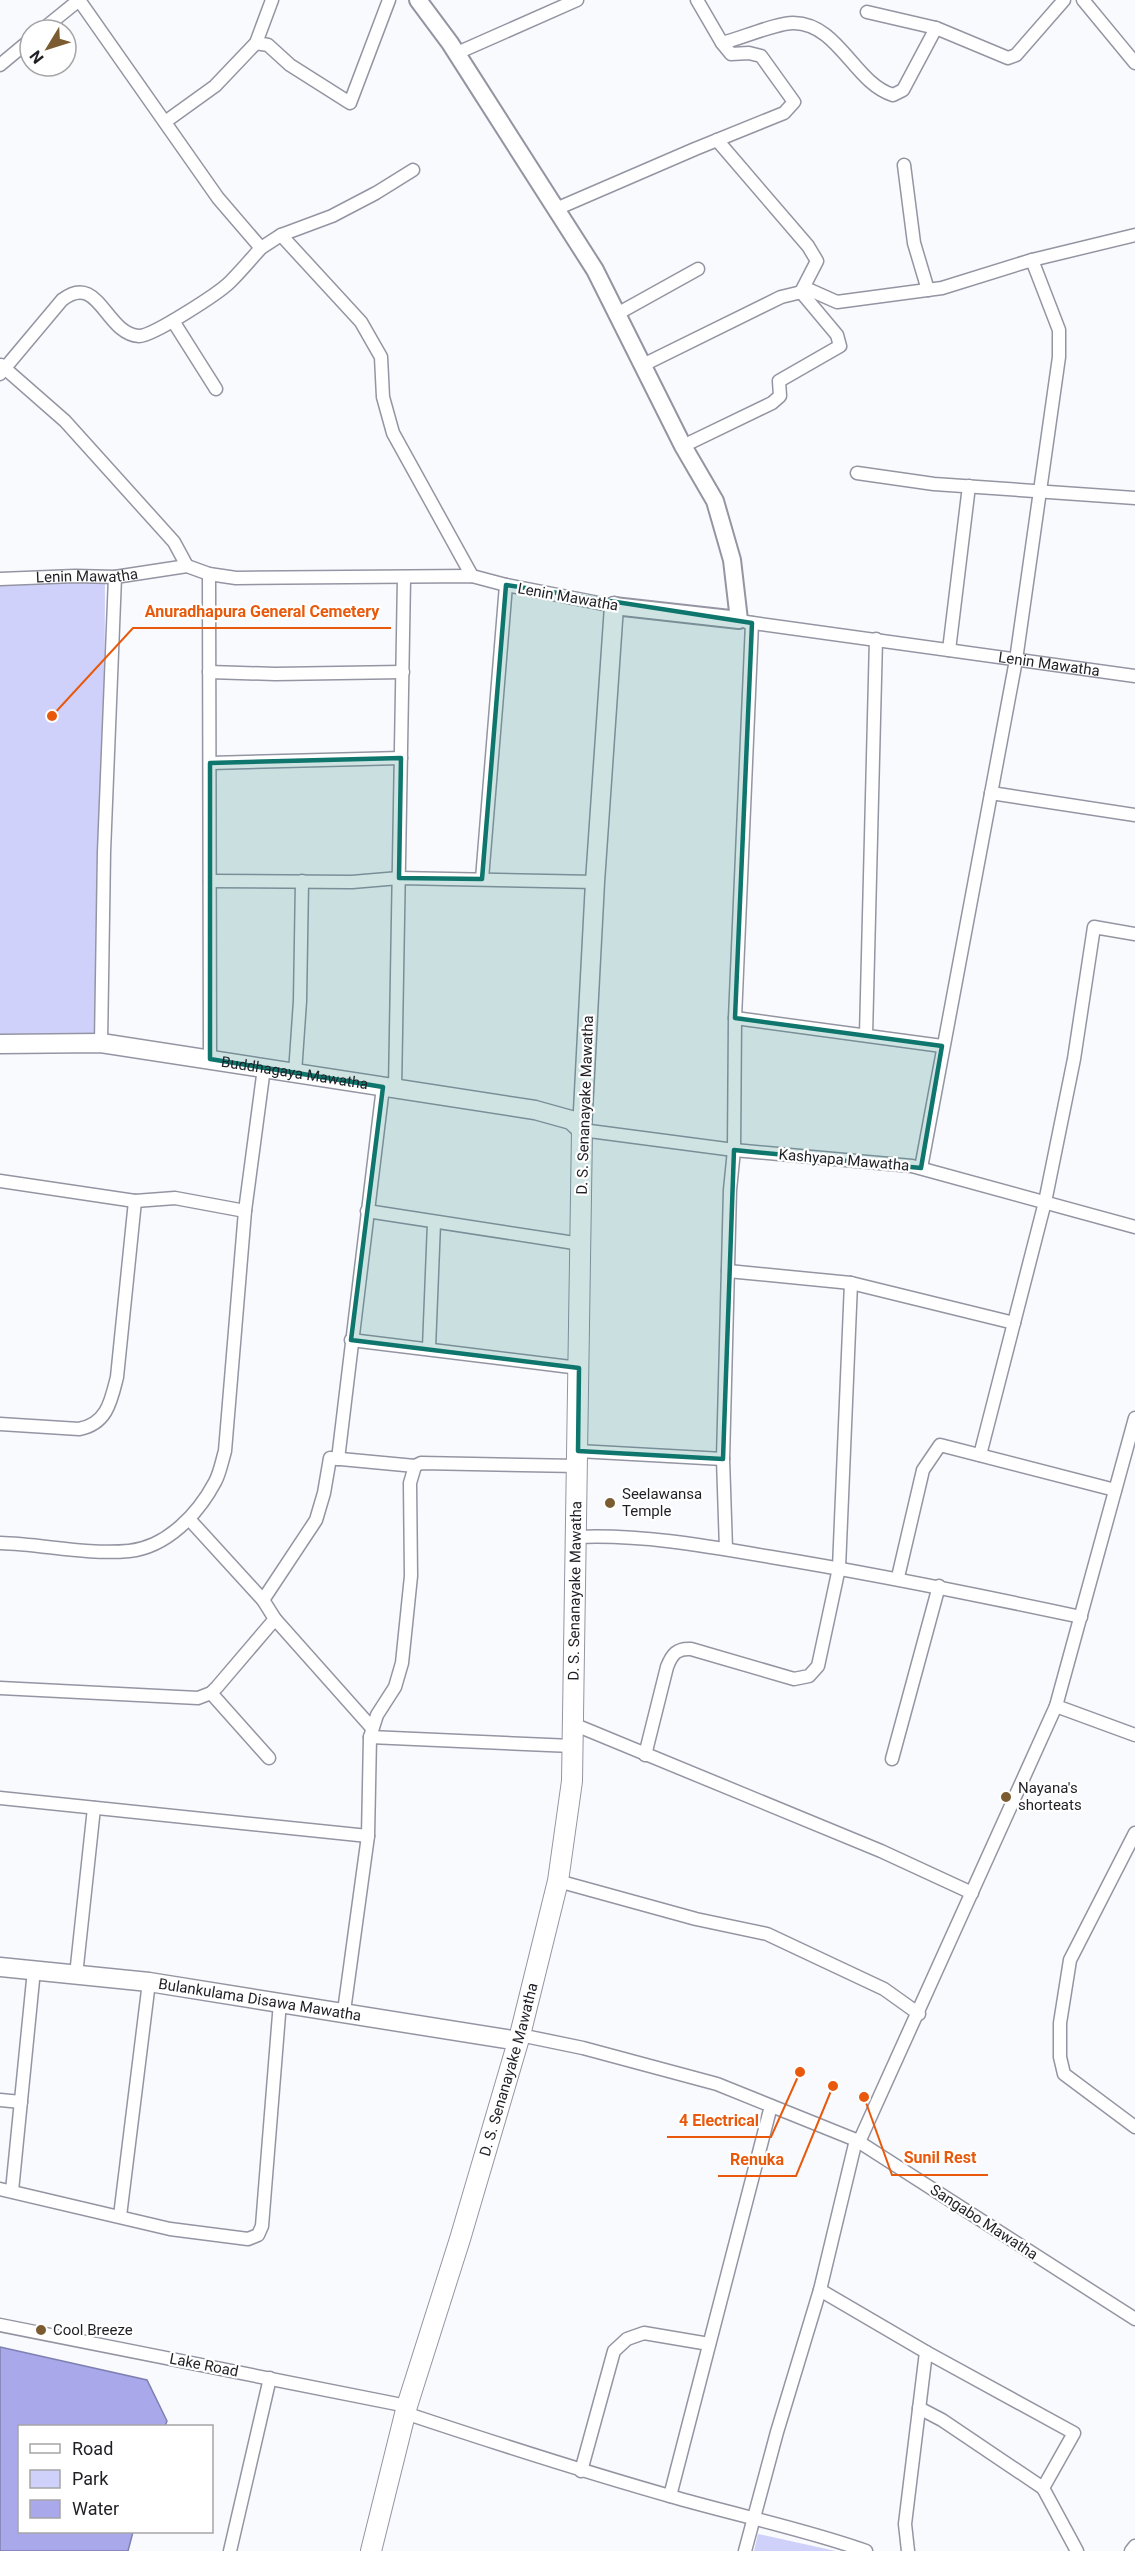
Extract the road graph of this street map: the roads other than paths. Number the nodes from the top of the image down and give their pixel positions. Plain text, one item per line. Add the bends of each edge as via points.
1 (272, 0) edge
2 (418, 0) edge
3 (577, 0) edge
4 (697, 0) edge
5 (1064, 0) edge
6 (1083, 0) edge
7 (385, 1) edge
8 (867, 12) dead end
9 (57, 18) edge
10 (936, 28) junction
11 (256, 43) junction
12 (722, 43) junction
13 (18, 50) edge
14 (457, 53) junction
15 (1135, 63) edge
16 (0, 64) edge
17 (165, 123) junction
18 (717, 140) junction
19 (904, 165) dead end
20 (413, 170) dead end
21 (556, 209) junction
22 (1135, 235) edge
23 (281, 236) junction
24 (261, 248) junction
25 (1032, 260) junction
26 (698, 269) dead end
27 (928, 290) junction
28 (801, 292) junction
29 (617, 314) junction
30 (173, 321) junction
31 (643, 365) junction
32 (2, 369) edge
33 (216, 389) dead end
34 (683, 446) junction
35 (857, 473) dead end
36 (969, 486) junction
37 (1039, 491) junction
38 (1135, 498) edge
39 (186, 566) junction
40 (209, 574) junction
41 (472, 576) junction
42 (115, 577) junction
43 (404, 578) junction
44 (0, 579) edge
45 (506, 585) junction
46 (614, 606) junction
47 (745, 622) junction
48 (876, 639) junction
49 (949, 650) junction
50 (1016, 660) junction
51 (209, 672) junction
52 (403, 672) junction
53 (1135, 676) edge
54 (401, 758) junction
55 (210, 763) junction
56 (991, 793) junction
57 (1135, 815) edge
58 (399, 878) junction
59 (482, 879) junction
60 (210, 881) junction
61 (302, 881) junction
62 (595, 882) junction
63 (1135, 934) edge
64 (735, 1018) junction
65 (866, 1035) junction
66 (101, 1043) junction
67 (0, 1044) edge
68 (942, 1046) junction
69 (210, 1059) junction
70 (264, 1068) junction
71 (295, 1074) junction
72 (389, 1088) junction
73 (582, 1130) junction
74 (734, 1150) junction
75 (921, 1168) junction
76 (0, 1181) edge
77 (135, 1201) junction
78 (1045, 1202) junction
79 (245, 1211) junction
80 (367, 1211) junction
81 (434, 1223) junction
82 (1135, 1227) edge
83 (581, 1244) junction
84 (728, 1271) junction
85 (851, 1283) junction
86 (1014, 1323) junction
87 (351, 1340) junction
88 (429, 1348) junction
89 (579, 1368) junction
90 (1135, 1418) edge
91 (0, 1424) edge
92 (980, 1455) junction
93 (578, 1458) junction
94 (338, 1459) junction
95 (723, 1459) junction
96 (415, 1466) junction
97 (1115, 1490) junction
98 (189, 1519) junction
99 (576, 1537) junction
100 (0, 1543) edge
101 (726, 1549) junction
102 (839, 1568) junction
103 (898, 1577) junction
104 (939, 1586) junction
105 (263, 1600) junction
106 (1081, 1617) junction
107 (275, 1619) junction
108 (0, 1688) edge
109 (211, 1693) junction
110 (1056, 1706) junction
111 (573, 1724) junction
112 (371, 1733) junction
113 (1135, 1735) edge
114 (572, 1746) junction
115 (645, 1755) junction
116 (269, 1758) dead end
117 (892, 1759) dead end
118 (0, 1798) edge
119 (94, 1808) junction
120 (1135, 1833) edge
121 (369, 1836) junction
122 (1130, 1857) edge
123 (558, 1881) junction
124 (972, 1893) junction
125 (0, 1968) edge
126 (34, 1970) junction
127 (76, 1975) junction
128 (149, 1982) junction
129 (280, 2002) junction
130 (344, 2011) junction
131 (919, 2014) junction
132 (519, 2038) junction
133 (0, 2100) edge
134 (21, 2102) junction
135 (771, 2106) junction
136 (1135, 2127) edge
137 (858, 2141) junction
138 (6, 2190) edge
139 (120, 2216) junction
140 (820, 2290) junction
141 (1135, 2319) edge
142 (0, 2325) edge
143 (709, 2344) junction
144 (926, 2352) junction
145 (270, 2378) junction
146 (919, 2408) junction
147 (406, 2410) junction
148 (581, 2471) junction
149 (1043, 2488) junction
150 (670, 2496) junction
151 (752, 2519) junction
152 (1135, 2546) edge
153 (230, 2551) edge
154 (371, 2551) edge
155 (745, 2551) edge
156 (866, 2551) edge
157 (908, 2551) edge
158 (1077, 2551) edge
159 (1131, 2551) edge

1 - 11 street
2 - 14 street
3 - 14 street
4 - 12 street
5 - 10 street via 1016,55 1008,58
6 - 15 street
7 - 11 street via 350,103 290,65 268,45
8 - 10 street
9 - 17 street via 79,0
10 - 12 street via 903,90 893,95 881,91 828,37 807,25 792,22
11 - 17 street via 215,86
12 - 18 street via 731,54 761,56 794,102 784,113
13 - 16 street
14 - 21 street
17 - 24 street via 218,198
18 - 21 street
18 - 28 street via 817,261
19 - 27 street via 914,243
20 - 23 street via 332,216
21 - 29 street via 595,270
22 - 25 street
23 - 24 street
23 - 41 street via 361,322 381,357 383,397 393,433
24 - 30 street via 228,284
25 - 27 street
25 - 37 street via 1059,330 1059,357
26 - 29 street
27 - 28 street via 837,302 810,290
28 - 31 street via 782,297
28 - 34 street via 837,335 840,346 779,381 780,396 772,403
29 - 31 street
30 - 32 street via 141,336 130,334 118,327 93,297 72,292
30 - 33 street
31 - 34 street
32 - 39 street via 65,421 174,542
34 - 47 street via 715,501
35 - 36 street
36 - 37 street
36 - 49 street
37 - 38 street
37 - 50 street
39 - 40 street, Lenin Mawatha
39 - 42 street, Lenin Mawatha
40 - 43 street, Lenin Mawatha via 236,578
40 - 51 street
41 - 43 street, Lenin Mawatha
41 - 45 street, Lenin Mawatha
42 - 44 street, Lenin Mawatha
42 - 66 street
43 - 52 street
45 - 46 street, Lenin Mawatha
45 - 59 street
46 - 47 street, Lenin Mawatha
46 - 62 main road, D. S. Senanayake Mawatha
47 - 48 street, Lenin Mawatha
47 - 64 street
48 - 49 street, Lenin Mawatha
48 - 65 street
49 - 50 street, Lenin Mawatha
50 - 53 street, Lenin Mawatha
50 - 56 street
51 - 52 street
51 - 55 street
52 - 54 street
54 - 55 street
54 - 58 street
55 - 60 street
56 - 57 street
56 - 68 street
58 - 59 street
58 - 61 street
58 - 72 street
59 - 62 street
60 - 61 street
60 - 69 street
61 - 71 street
62 - 73 main road, D. S. Senanayake Mawatha
63 - 78 street via 1094,927 1074,1059
64 - 65 street
64 - 74 street
65 - 68 street
66 - 67 main road, Buddhagaya Mawatha
66 - 69 main road, Buddhagaya Mawatha
68 - 75 street
69 - 70 main road, Buddhagaya Mawatha
70 - 71 main road, Buddhagaya Mawatha
70 - 79 street
71 - 72 main road, Buddhagaya Mawatha
72 - 73 main road, Buddhagaya Mawatha via 560,1116
72 - 80 street
73 - 74 street, Kashyapa Mawatha
73 - 83 main road, D. S. Senanayake Mawatha
74 - 75 street, Kashyapa Mawatha
74 - 84 street
75 - 78 street, Kashyapa Mawatha
76 - 77 street
77 - 79 street via 175,1198
77 - 91 street via 117,1377 103,1416 92,1426 79,1429
78 - 82 street, Kashyapa Mawatha
78 - 86 street
79 - 98 street via 225,1451 216,1480
80 - 81 street
80 - 87 street
81 - 83 street
81 - 88 street
83 - 89 main road, D. S. Senanayake Mawatha
84 - 85 street
84 - 95 street
85 - 86 street
85 - 102 street
86 - 92 street
87 - 88 street
87 - 94 street
88 - 89 street
89 - 93 main road, D. S. Senanayake Mawatha
90 - 97 street
92 - 97 street
92 - 103 street via 940,1445 923,1470
93 - 95 street
93 - 96 street
93 - 99 main road, D. S. Senanayake Mawatha
94 - 96 street
94 - 105 street via 330,1458 316,1520
95 - 101 street
96 - 112 street via 410,1484 411,1576 402,1663 395,1687 377,1715
97 - 106 street
98 - 100 street via 161,1540 128,1551
98 - 105 street
99 - 101 street via 612,1535
99 - 111 main road, D. S. Senanayake Mawatha
101 - 102 street
102 - 103 street
102 - 115 street via 818,1666 809,1676 795,1678 683,1649 673,1654 667,1666
103 - 104 street
104 - 106 street
104 - 117 street
105 - 107 street
106 - 110 street
107 - 109 street
107 - 112 street
108 - 109 street via 179,1699
109 - 116 street
110 - 113 street
110 - 124 street
111 - 114 main road, D. S. Senanayake Mawatha
111 - 115 street
112 - 114 street
112 - 121 street
114 - 123 main road, D. S. Senanayake Mawatha via 568,1819
115 - 124 street via 881,1851
118 - 119 street
119 - 121 street
119 - 127 street
120 - 122 street
121 - 130 street
122 - 136 street via 1070,1960 1060,2023 1060,2056 1064,2074
123 - 131 street via 767,1934 884,1989
123 - 132 main road, D. S. Senanayake Mawatha
124 - 131 street
125 - 126 main road, Bulankulama Disawa Mawatha
126 - 127 main road, Bulankulama Disawa Mawatha
126 - 134 street
127 - 128 main road, Bulankulama Disawa Mawatha
128 - 129 main road, Bulankulama Disawa Mawatha
128 - 139 street
129 - 130 main road, Bulankulama Disawa Mawatha
129 - 139 street via 262,2226 258,2235 248,2239 170,2229
130 - 132 main road, Bulankulama Disawa Mawatha
131 - 137 street
132 - 135 street, Sangabo Mawatha via 584,2048 717,2084
132 - 147 main road, D. S. Senanayake Mawatha
133 - 134 street
134 - 138 street
135 - 137 street, Sangabo Mawatha
135 - 143 street
137 - 140 street
137 - 141 street, Sangabo Mawatha
138 - 139 street
140 - 144 street
140 - 151 street
142 - 145 street, Lake Road
143 - 148 street via 644,2333 627,2339 614,2351
143 - 150 street
144 - 146 street
144 - 149 street via 1074,2433
145 - 147 street, Lake Road
145 - 153 street
146 - 149 street
146 - 157 street via 905,2524
147 - 148 street, Lake Road
147 - 154 main road, D. S. Senanayake Mawatha
148 - 150 street, Lake Road
149 - 158 street
150 - 151 street, Lake Road
151 - 155 street
151 - 156 street, Lake Road via 818,2534
152 - 159 street

